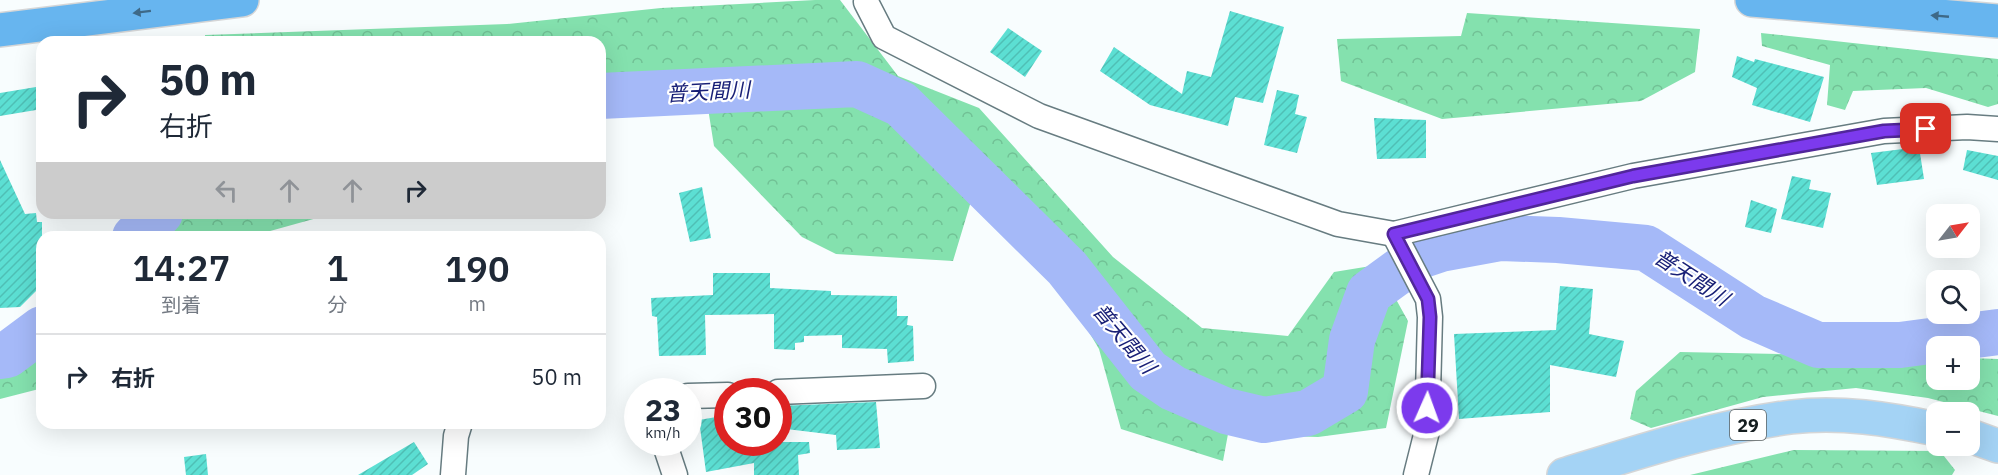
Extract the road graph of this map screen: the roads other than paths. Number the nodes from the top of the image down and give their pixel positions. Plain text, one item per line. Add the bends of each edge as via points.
1 (242, 0) edge
2 (1752, 0) edge
3 (866, 2) dead end
4 (1998, 21) edge
5 (0, 30) edge
6 (1998, 129) edge
7 (1395, 235) junction
8 (923, 386) dead end
9 (792, 391) edge
10 (1926, 427) edge
11 (458, 429) edge
12 (1980, 440) edge
13 (1998, 446) edge
14 (668, 456) edge
15 (453, 475) edge
16 (675, 475) edge
17 (1416, 475) edge
18 (1564, 475) edge

1 -> 5 highway
4 -> 2 highway
3 - 7 street via 884,37 1039,116 1338,224
6 - 7 street via 1873,133 1633,176
7 - 17 street via 1428,299 1430,317 1426,431
8 - 9 street
10 - 18 main road, 29 via 1860,417 1792,417 1708,434
11 - 15 street
12 - 13 main road
14 - 16 street

